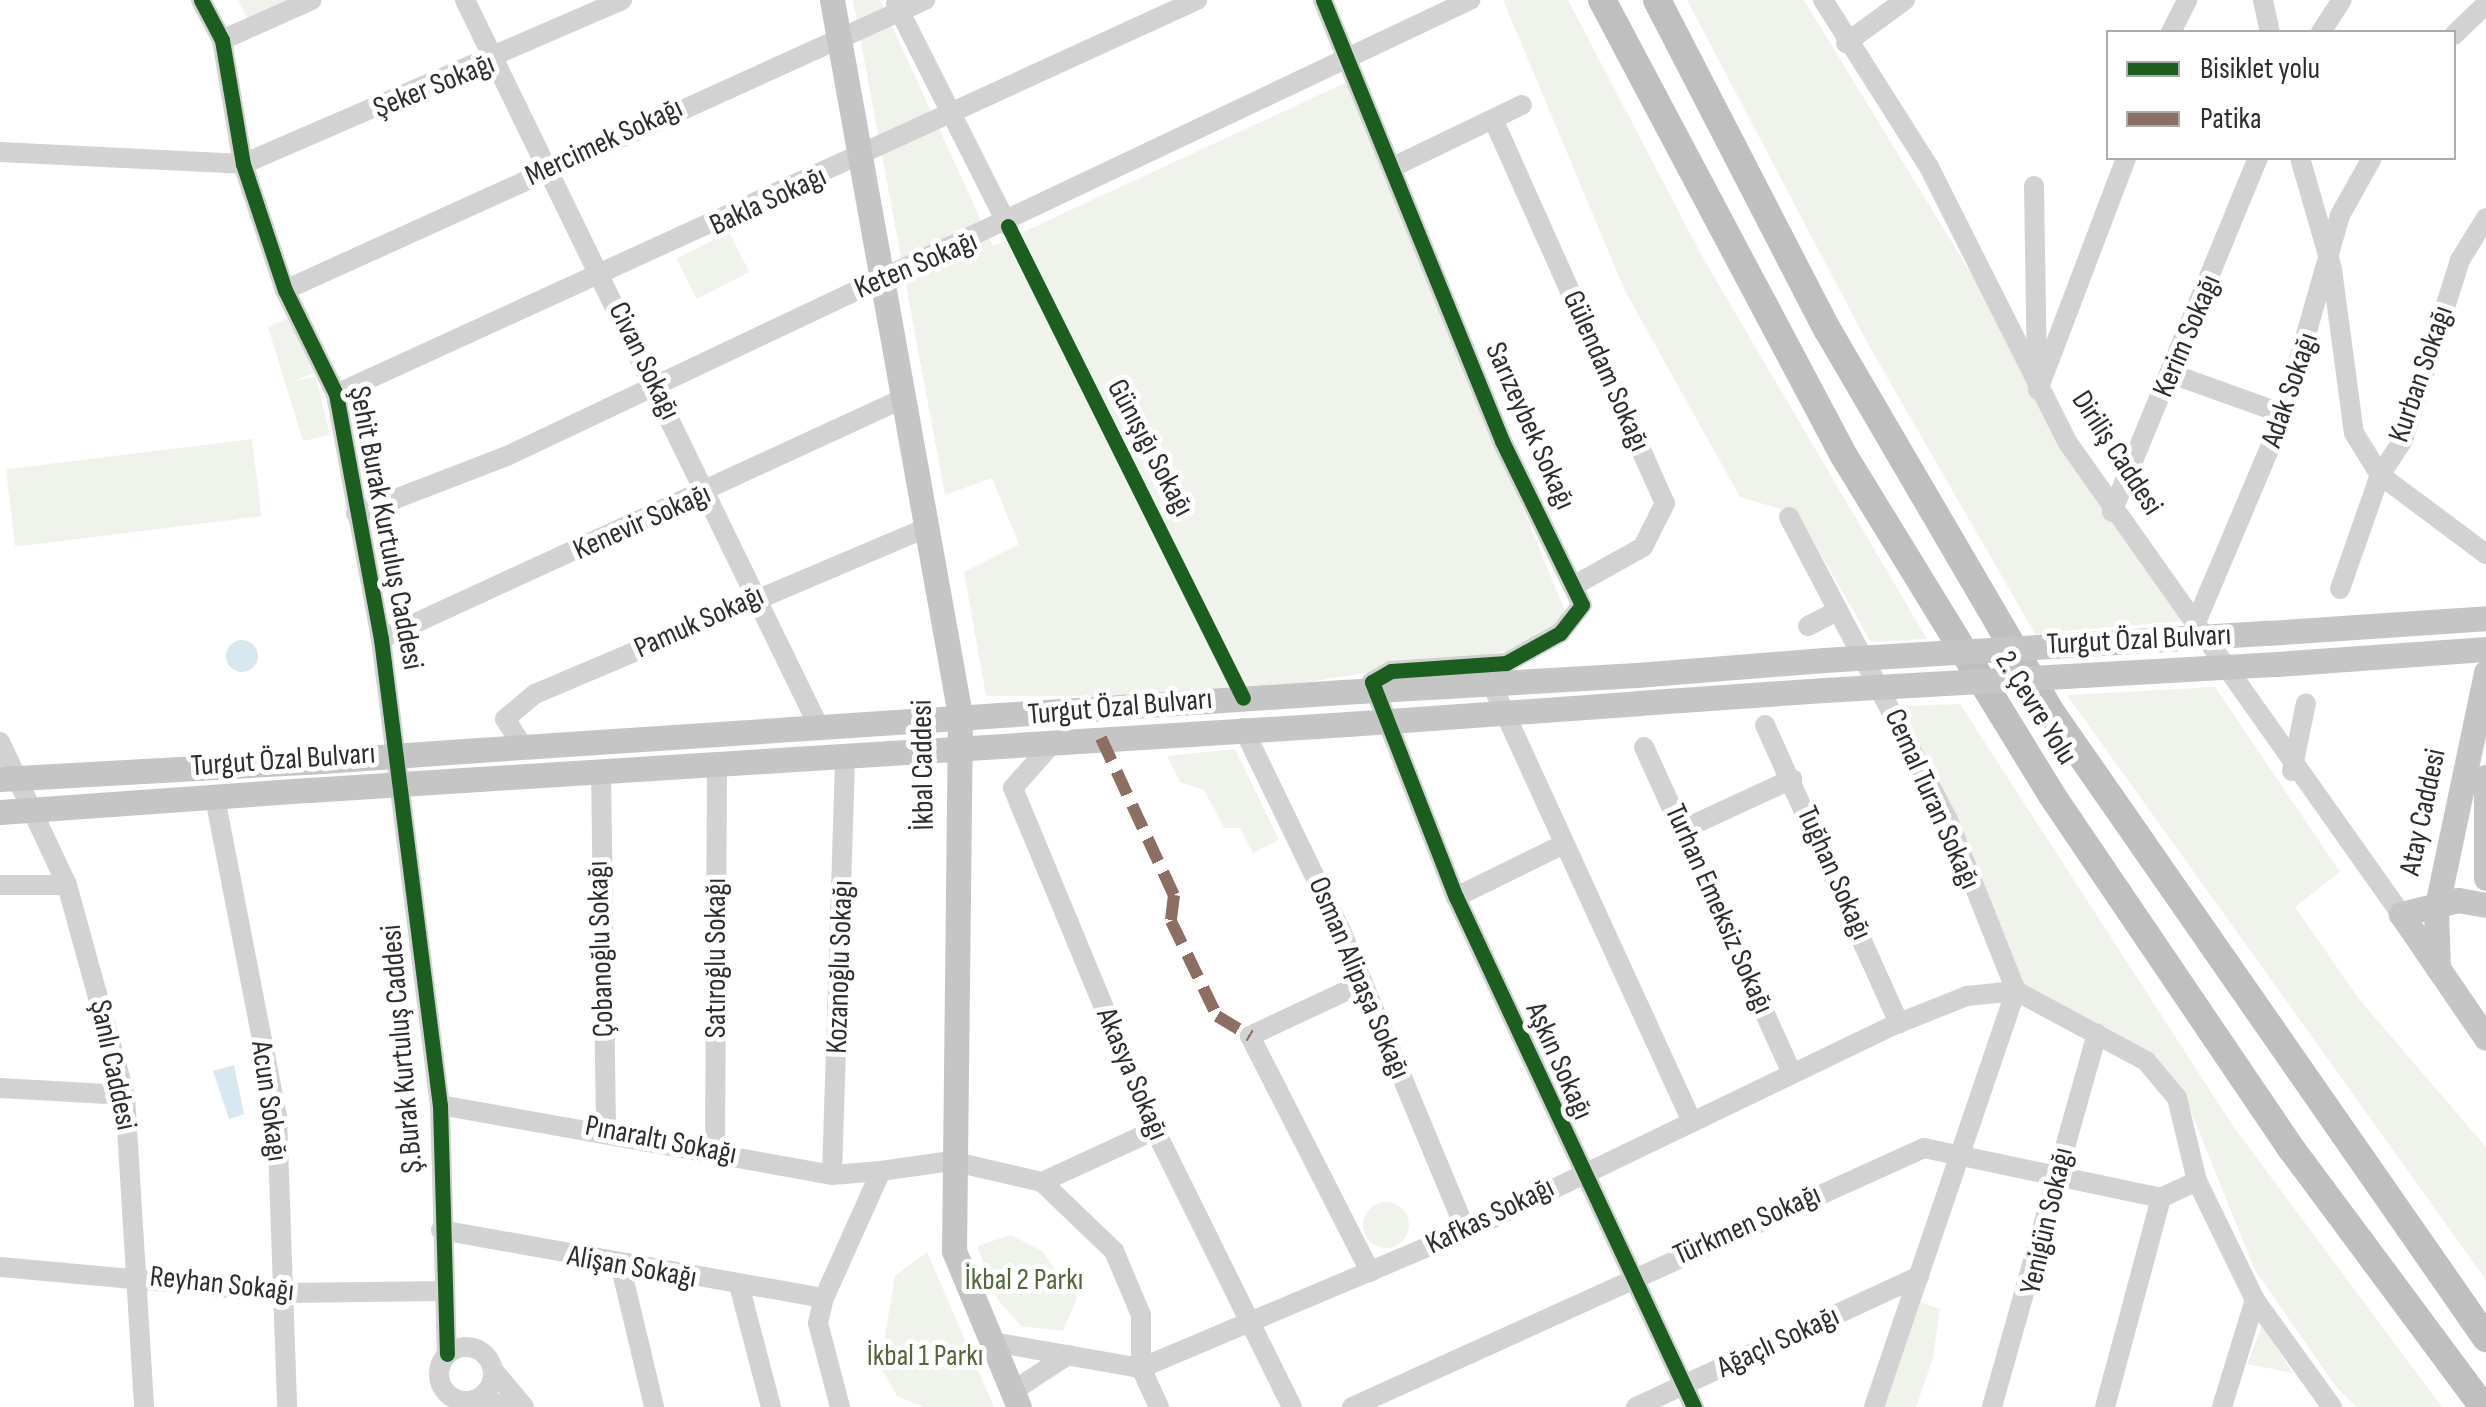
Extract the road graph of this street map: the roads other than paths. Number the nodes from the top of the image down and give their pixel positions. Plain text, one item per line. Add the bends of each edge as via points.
1 (201, 0) edge
2 (312, 0) edge
3 (465, 0) edge
4 (622, 0) edge
5 (832, 0) edge
6 (924, 0) edge
7 (1197, 0) edge
8 (1323, 0) edge
9 (1470, 0) edge
10 (1602, 0) edge
11 (1657, 0) edge
12 (1823, 0) edge
13 (1906, 0) edge
14 (2188, 0) edge
15 (2263, 0) edge
16 (2342, 0) edge
17 (2486, 4) edge
18 (897, 6) edge
19 (2172, 30) edge
20 (2270, 30) edge
21 (2322, 30) edge
22 (839, 32) junction
23 (2456, 33) edge
24 (222, 40) junction
25 (1846, 43) junction
26 (1352, 60) junction
27 (497, 62) junction
28 (1522, 105) dead end
29 (953, 116) junction
30 (1493, 119) junction
31 (0, 152) edge
32 (857, 159) junction
33 (2125, 160) edge
34 (2257, 160) edge
35 (2301, 160) edge
36 (2371, 160) edge
37 (243, 164) junction
38 (1393, 166) junction
39 (548, 168) junction
40 (2034, 186) dead end
41 (2486, 218) edge
42 (1008, 226) junction
43 (2332, 269) junction
44 (603, 278) junction
45 (876, 281) junction
46 (285, 290) junction
47 (2172, 374) junction
48 (655, 385) junction
49 (2038, 390) junction
50 (336, 394) junction
51 (900, 400) junction
52 (2284, 414) junction
53 (2380, 474) junction
54 (708, 493) junction
55 (2112, 512) junction
56 (356, 514) junction
57 (1790, 517) dead end
58 (928, 527) junction
59 (2486, 554) edge
60 (1573, 586) junction
61 (2340, 590) dead end
62 (758, 596) junction
63 (1836, 612) junction
64 (2486, 618) edge
65 (2197, 620) junction
66 (1808, 626) dead end
67 (382, 639) junction
68 (2486, 649) edge
69 (1483, 666) junction
70 (2486, 672) edge
71 (2306, 703) dead end
72 (960, 715) junction
73 (818, 725) junction
74 (1765, 725) dead end
75 (1243, 728) junction
76 (0, 742) edge
77 (522, 745) junction
78 (1051, 746) junction
79 (1644, 746) dead end
80 (956, 754) junction
81 (845, 760) junction
82 (718, 765) junction
83 (600, 771) junction
84 (2292, 771) junction
85 (2486, 777) edge
86 (11, 778) edge
87 (1792, 779) junction
88 (405, 790) joint
89 (215, 798) junction
90 (37, 809) junction
91 (0, 812) edge
92 (1686, 828) junction
93 (1562, 844) junction
94 (2486, 878) edge
95 (0, 885) edge
96 (68, 885) junction
97 (1456, 897) junction
98 (2486, 905) edge
99 (2436, 910) junction
100 (2402, 914) junction
101 (2438, 968) junction
102 (1363, 983) junction
103 (2016, 991) junction
104 (2478, 1013) edge
105 (1900, 1022) junction
106 (2098, 1033) junction
107 (2486, 1038) edge
108 (1792, 1072) junction
109 (0, 1088) edge
110 (126, 1095) junction
111 (440, 1105) junction
112 (1690, 1118) junction
113 (606, 1128) junction
114 (1154, 1130) junction
115 (715, 1151) junction
116 (1960, 1156) junction
117 (952, 1161) junction
118 (880, 1171) junction
119 (1579, 1173) junction
120 (832, 1174) junction
121 (2054, 1176) junction
122 (2197, 1181) junction
123 (1042, 1182) junction
124 (2161, 1198) junction
125 (441, 1230) junction
126 (1466, 1232) junction
127 (0, 1267) edge
128 (621, 1268) junction
129 (1370, 1272) junction
130 (142, 1275) junction
131 (1632, 1276) junction
132 (1919, 1276) junction
133 (739, 1285) junction
134 (286, 1293) junction
135 (445, 1298) junction
136 (824, 1298) junction
137 (2255, 1300) junction
138 (1251, 1324) junction
139 (2486, 1338) edge
140 (993, 1342) junction
141 (473, 1348) junction
142 (447, 1354) junction
143 (1068, 1355) junction
144 (1142, 1368) junction
145 (492, 1370) junction
146 (1684, 1385) junction
147 (440, 1397) edge
148 (1016, 1399) edge
149 (472, 1401) edge
150 (144, 1407) edge
151 (288, 1407) edge
152 (503, 1407) edge
153 (524, 1407) edge
154 (654, 1407) edge
155 (771, 1407) edge
156 (840, 1407) edge
157 (1158, 1407) edge
158 (1292, 1407) edge
159 (1352, 1407) edge
160 (1636, 1407) edge
161 (1694, 1407) edge
162 (1874, 1407) edge
163 (1992, 1407) edge
164 (2105, 1407) edge
165 (2222, 1407) edge
166 (2332, 1407) edge
167 (2482, 1407) edge

1 - 24 street, Şehit Burak Kurtuluş Caddesi
2 - 24 street
3 - 27 street, Civan Sokağı
4 - 27 street, Şeker Sokağı
5 - 22 main road, İkbal Caddesi
6 - 18 street, Mercimek Sokağı
7 - 29 street, Bakla Sokağı
8 - 26 street, Sarızeybek Sokağı
9 - 26 street, Keten Sokağı
10 - 167 highway, 2. Çevre Yolu via 1844,456 2051,794 2293,1151
11 - 139 highway, 2. Çevre Yolu via 1826,329 2053,715
12 - 25 street, Diriliş Caddesi
13 - 25 street
14 - 19 street
15 - 20 street
16 - 21 street
17 - 23 street
18 - 22 street, Mercimek Sokağı
18 - 29 street
22 - 32 main road, İkbal Caddesi
22 - 39 street, Mercimek Sokağı
24 - 37 street, Şehit Burak Kurtuluş Caddesi
25 - 49 street, Diriliş Caddesi via 1930,167
26 - 38 street, Sarızeybek Sokağı
26 - 42 street, Keten Sokağı
27 - 37 street, Şeker Sokağı
27 - 39 street, Civan Sokağı
28 - 30 street
29 - 32 street, Bakla Sokağı
29 - 42 street
30 - 38 street
30 - 60 street, Gülendam Sokağı via 1665,503 1644,547
31 - 37 street
32 - 44 street, Bakla Sokağı
32 - 45 main road, İkbal Caddesi
33 - 49 street
34 - 47 street, Kerim Sokağı
35 - 43 street
36 - 43 street, Adak Sokağı via 2340,215
37 - 46 street, Şehit Burak Kurtuluş Caddesi
38 - 60 street, Sarızeybek Sokağı via 1502,441
39 - 44 street, Civan Sokağı
39 - 46 street, Mercimek Sokağı
40 - 49 street
41 - 53 street, Kurban Sokağı via 2460,260 2403,440
42 - 45 street, Keten Sokağı
43 - 52 street, Adak Sokağı
43 - 53 street via 2354,433
44 - 48 street, Civan Sokağı
44 - 50 street, Bakla Sokağı
45 - 48 street, Keten Sokağı
45 - 51 main road, İkbal Caddesi
46 - 50 street, Şehit Burak Kurtuluş Caddesi
47 - 52 street
47 - 55 street, Kerim Sokağı
48 - 54 street, Civan Sokağı
48 - 56 street, Keten Sokağı
49 - 55 street, Diriliş Caddesi
50 - 56 street, Şehit Burak Kurtuluş Caddesi via 342,474
51 - 54 street, Kenevir Sokağı
51 - 58 main road, İkbal Caddesi
52 - 65 street, Adak Sokağı
53 - 59 street
53 - 61 street, Kurban Sokağı
54 - 62 street, Civan Sokağı
54 - 67 street, Kenevir Sokağı
55 - 65 street, Diriliş Caddesi
56 - 67 street, Şehit Burak Kurtuluş Caddesi
57 - 63 street, Cemal Turan Sokağı
58 - 62 street, Pamuk Sokağı
58 - 72 main road, İkbal Caddesi
60 - 69 street via 1582,605 1560,633 1506,664
62 - 73 street, Civan Sokağı
62 - 77 street, Pamuk Sokağı via 535,694 505,719
63 - 66 street
63 - 103 street, Cemal Turan Sokağı via 1948,820
64 - 72 main road, Turgut Özal Bulvarı, bridge
65 - 84 street, Diriliş Caddesi
67 - 88 street, Şehit Burak Kurtuluş Caddesi
68 - 75 main road, Turgut Özal Bulvarı, bridge
69 - 93 street
69 - 97 street, Aşkın Sokağı via 1378,674 1372,682
70 - 99 main road, Atay Caddesi
71 - 84 street
72 - 73 main road, Turgut Özal Bulvarı
72 - 80 main road, İkbal Caddesi
73 - 77 main road, Turgut Özal Bulvarı
74 - 87 street, Tuğhan Sokağı
75 - 78 main road, Turgut Özal Bulvarı
75 - 102 street, Osman Alipaşa Sokağı
76 - 86 street, Şanlı Caddesi
77 - 86 main road, Turgut Özal Bulvarı, bridge
78 - 80 main road, Turgut Özal Bulvarı
78 - 114 street, Akasya Sokağı via 1013,788
79 - 92 street, Turhan Emeksiz Sokağı
80 - 81 main road, Turgut Özal Bulvarı
80 - 117 main road, İkbal Caddesi
81 - 82 main road, Turgut Özal Bulvarı
81 - 120 street, Kozanoğlu Sokağı
82 - 83 main road, Turgut Özal Bulvarı
82 - 115 street, Satıroğlu Sokağı
83 - 89 main road, Turgut Özal Bulvarı, bridge
83 - 113 street, Çobanoğlu Sokağı
84 - 100 street, Diriliş Caddesi
85 - 94 main road, Atay Caddesi
86 - 90 street, Şanlı Caddesi
87 - 92 street
87 - 105 street, Tuğhan Sokağı
88 - 111 street, Ş.Burak Kurtuluş Caddesi
89 - 90 main road, Turgut Özal Bulvarı
89 - 134 street, Acun Sokağı via 276,1116
90 - 91 main road, Turgut Özal Bulvarı
90 - 96 street, Şanlı Caddesi
92 - 108 street, Turhan Emeksiz Sokağı
93 - 97 street
93 - 112 street
95 - 96 street
96 - 110 street, Şanlı Caddesi
97 - 119 street, Aşkın Sokağı
98 - 99 main road via 2458,900
99 - 100 main road
99 - 101 main road, Atay Caddesi
100 - 101 main road
101 - 104 main road
102 - 126 street, Osman Alipaşa Sokağı
102 - 129 street via 1250,1036
103 - 105 street, Kafkas Sokağı via 1967,996
103 - 106 street
103 - 116 street
104 - 107 main road
105 - 108 street, Kafkas Sokağı
106 - 121 street, Yenigün Sokağı
106 - 122 street via 2146,1061 2178,1098
108 - 112 street, Kafkas Sokağı
109 - 110 street
110 - 130 street, Şanlı Caddesi
111 - 113 street, Pınaraltı Sokağı
111 - 125 street, Ş.Burak Kurtuluş Caddesi
112 - 119 street, Kafkas Sokağı
113 - 115 street, Pınaraltı Sokağı
114 - 123 street
114 - 138 street, Akasya Sokağı
115 - 120 street, Pınaraltı Sokağı
116 - 121 street, Türkmen Sokağı
116 - 131 street, Türkmen Sokağı via 1924,1148
116 - 132 street
117 - 118 street, Pınaraltı Sokağı
117 - 123 street
117 - 140 main road, İkbal Caddesi via 954,1252
118 - 120 street, Pınaraltı Sokağı
118 - 136 street
119 - 126 street, Kafkas Sokağı
119 - 131 street, Aşkın Sokağı
121 - 124 street, Türkmen Sokağı
121 - 163 street, Yenigün Sokağı via 2032,1290
122 - 124 street
122 - 137 street
123 - 144 street via 1114,1251 1141,1315
124 - 164 street
125 - 128 street, Alişan Sokağı
125 - 135 street, Ş.Burak Kurtuluş Caddesi
126 - 129 street, Kafkas Sokağı
127 - 130 street, Reyhan Sokağı
128 - 133 street, Alişan Sokağı
128 - 154 street
129 - 138 street, Kafkas Sokağı
130 - 134 street, Reyhan Sokağı
130 - 150 street, Şanlı Caddesi
131 - 146 street, Aşkın Sokağı
131 - 159 street, Türkmen Sokağı
132 - 146 street, Ağaçlı Sokağı
132 - 162 street
133 - 136 street, Alişan Sokağı
133 - 155 street
134 - 135 street, Reyhan Sokağı
134 - 151 street, Acun Sokağı
135 - 141 street
135 - 142 street
136 - 156 street via 818,1323
137 - 165 street
137 - 166 street
138 - 144 street, Kafkas Sokağı
138 - 158 street, Akasya Sokağı
140 - 143 street
140 - 148 main road, İkbal Caddesi
141 - 142 street
141 - 145 street
142 - 147 street
143 - 144 street
143 - 148 street
144 - 157 street
145 - 149 street
145 - 153 street
146 - 160 street, Ağaçlı Sokağı
146 - 161 street, Aşkın Sokağı
147 - 149 street
149 - 152 street

